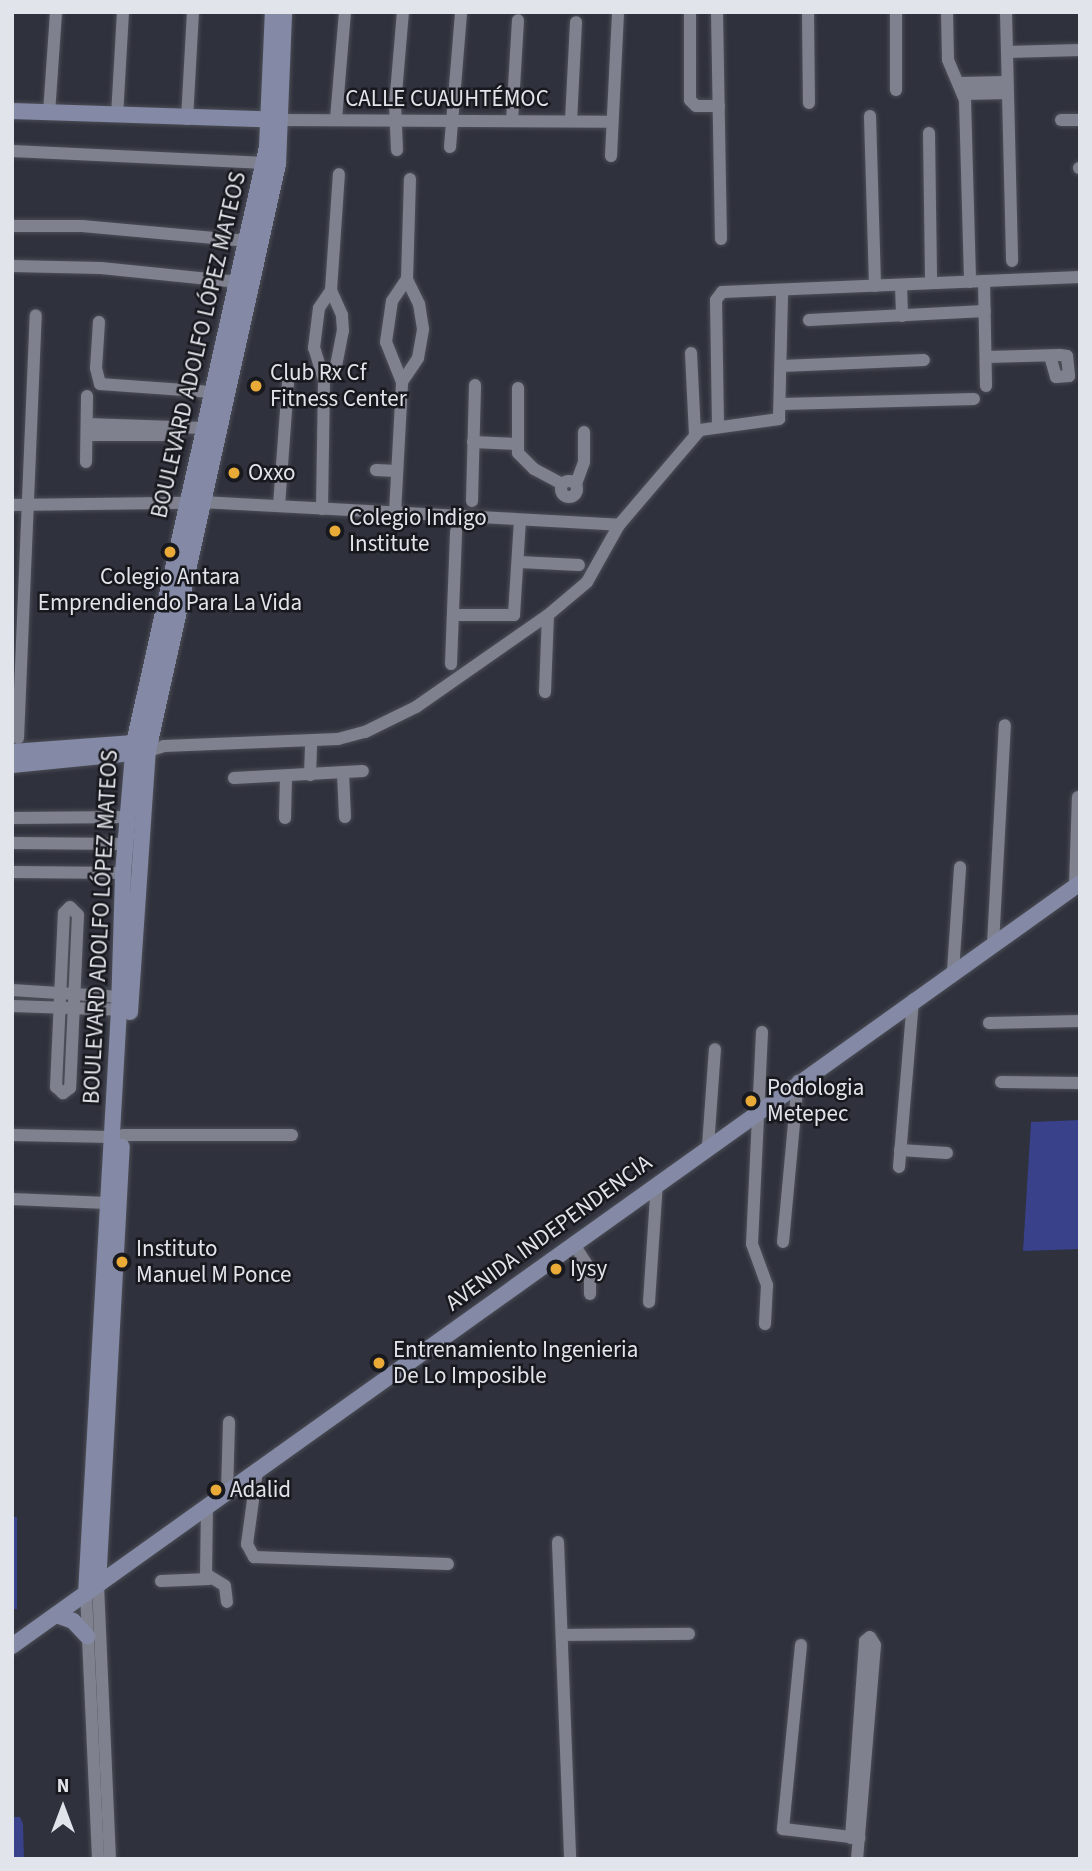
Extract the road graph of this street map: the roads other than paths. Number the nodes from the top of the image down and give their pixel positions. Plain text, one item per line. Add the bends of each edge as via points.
1 (56, 12) edge
2 (123, 12) edge
3 (194, 12) edge
4 (273, 12) edge
5 (284, 12) edge
6 (345, 12) edge
7 (403, 12) edge
8 (461, 12) edge
9 (618, 12) edge
10 (690, 12) edge
11 (718, 12) edge
12 (808, 12) edge
13 (896, 12) edge
14 (947, 12) edge
15 (1006, 12) edge
16 (518, 20) dead end
17 (576, 22) dead end
18 (1080, 50) edge
19 (1007, 52) junction
20 (1007, 87) junction
21 (962, 88) junction
22 (896, 90) dead end
23 (809, 103) dead end
24 (719, 106) junction
25 (12, 111) edge
26 (49, 113) junction
27 (117, 116) junction
28 (870, 116) dead end
29 (187, 119) junction
30 (336, 119) junction
31 (275, 120) junction
32 (396, 120) junction
33 (452, 120) junction
34 (1062, 120) dead end
35 (1080, 120) edge
36 (512, 121) junction
37 (570, 121) junction
38 (612, 122) junction
39 (929, 133) dead end
40 (450, 147) dead end
41 (397, 150) dead end
42 (12, 151) edge
43 (611, 156) dead end
44 (271, 163) junction
45 (339, 174) dead end
46 (410, 179) dead end
47 (12, 226) edge
48 (721, 239) dead end
49 (247, 241) junction
50 (1012, 261) dead end
51 (12, 266) edge
52 (1080, 277) edge
53 (407, 278) junction
54 (985, 281) junction
55 (237, 282) junction
56 (970, 282) junction
57 (931, 284) junction
58 (901, 285) junction
59 (875, 286) junction
60 (331, 290) junction
61 (782, 292) junction
62 (985, 312) junction
63 (36, 315) dead end
64 (902, 316) junction
65 (809, 320) dead end
66 (99, 322) dead end
67 (691, 354) dead end
68 (1050, 356) dead end
69 (986, 358) junction
70 (924, 360) dead end
71 (782, 366) junction
72 (324, 380) junction
73 (288, 382) dead end
74 (402, 382) junction
75 (475, 385) dead end
76 (986, 386) dead end
77 (518, 388) dead end
78 (212, 391) junction
79 (87, 396) dead end
80 (974, 399) dead end
81 (782, 404) junction
82 (718, 426) junction
83 (87, 429) junction
84 (202, 431) junction
85 (584, 432) dead end
86 (695, 434) junction
87 (473, 442) junction
88 (517, 444) junction
89 (86, 462) dead end
90 (376, 470) dead end
91 (397, 471) junction
92 (562, 484) junction
93 (576, 484) junction
94 (569, 497) junction
95 (472, 500) dead end
96 (193, 503) junction
97 (12, 505) edge
98 (27, 505) junction
99 (279, 506) junction
100 (322, 509) junction
101 (395, 513) junction
102 (520, 520) junction
103 (568, 522) junction
104 (619, 525) junction
105 (457, 531) dead end
106 (519, 562) junction
107 (579, 565) dead end
108 (453, 615) junction
109 (548, 615) junction
110 (451, 664) dead end
111 (545, 692) dead end
112 (1005, 725) dead end
113 (311, 741) junction
114 (15, 745) edge
115 (146, 747) junction
116 (12, 765) edge
117 (363, 771) dead end
118 (343, 773) junction
119 (310, 775) junction
120 (286, 776) junction
121 (234, 778) dead end
122 (1078, 797) edge
123 (127, 817) junction
124 (345, 817) dead end
125 (12, 818) edge
126 (285, 818) dead end
127 (12, 843) edge
128 (125, 844) junction
129 (960, 867) dead end
130 (12, 872) edge
131 (123, 873) junction
132 (1078, 885) edge
133 (993, 944) junction
134 (953, 971) junction
135 (12, 990) edge
136 (60, 992) junction
137 (913, 1000) junction
138 (74, 1002) junction
139 (12, 1006) edge
140 (123, 1006) junction
141 (60, 1007) junction
142 (1080, 1021) edge
143 (989, 1023) dead end
144 (762, 1032) dead end
145 (715, 1049) dead end
146 (798, 1081) junction
147 (1001, 1082) dead end
148 (1080, 1083) edge
149 (758, 1110) junction
150 (12, 1135) edge
151 (292, 1135) dead end
152 (117, 1136) junction
153 (708, 1146) junction
154 (901, 1150) junction
155 (947, 1153) dead end
156 (899, 1167) dead end
157 (657, 1183) junction
158 (12, 1199) edge
159 (107, 1203) junction
160 (783, 1242) dead end
161 (573, 1243) junction
162 (590, 1294) dead end
163 (649, 1302) dead end
164 (765, 1324) dead end
165 (229, 1422) dead end
166 (257, 1471) junction
167 (227, 1491) junction
168 (207, 1505) junction
169 (558, 1542) dead end
170 (448, 1563) dead end
171 (209, 1579) junction
172 (162, 1581) dead end
173 (92, 1589) junction
174 (227, 1602) dead end
175 (56, 1615) junction
176 (689, 1634) dead end
177 (562, 1635) junction
178 (87, 1636) junction
179 (801, 1645) dead end
180 (12, 1646) edge
181 (864, 1731) junction
182 (855, 1838) junction
183 (98, 1859) edge
184 (110, 1859) edge
185 (570, 1859) edge
186 (857, 1859) edge

1 - 26 street
2 - 27 street
3 - 29 street
4 - 31 street, BOULEVARD ADOLFO LÓPEZ MATEOS
5 - 31 street, BOULEVARD ADOLFO LÓPEZ MATEOS
6 - 30 street
7 - 32 street
8 - 33 street
9 - 38 street
10 - 24 street via 690,100 696,106
11 - 24 street
12 - 23 street
13 - 22 street
14 - 21 street via 948,60
15 - 19 street
16 - 36 street
17 - 37 street
18 - 19 street
19 - 20 street
20 - 21 street
20 - 50 street
21 - 56 street
24 - 48 street
25 - 26 street
26 - 27 street
27 - 29 street
28 - 59 street
29 - 31 street
30 - 31 street, CALLE CUAUHTÉMOC
30 - 32 street, CALLE CUAUHTÉMOC
31 - 44 street, BOULEVARD ADOLFO LÓPEZ MATEOS
32 - 33 street, CALLE CUAUHTÉMOC
32 - 41 street
33 - 36 street, CALLE CUAUHTÉMOC
33 - 40 street
34 - 35 street
36 - 37 street, CALLE CUAUHTÉMOC
37 - 38 street, CALLE CUAUHTÉMOC
38 - 43 street
39 - 57 street
42 - 44 street
44 - 49 street, BOULEVARD ADOLFO LÓPEZ MATEOS
44 - 96 street, BOULEVARD ADOLFO LÓPEZ MATEOS
45 - 60 street
46 - 53 street
47 - 49 street via 82,226
49 - 55 street, BOULEVARD ADOLFO LÓPEZ MATEOS
51 - 55 street via 101,268
52 - 54 street
53 - 74 street via 392,301 386,342
53 - 74 street via 419,304 423,329 418,358
54 - 56 street
54 - 62 street
55 - 78 street, BOULEVARD ADOLFO LÓPEZ MATEOS
56 - 57 street
57 - 58 street
58 - 59 street
58 - 64 street
59 - 61 street
60 - 72 street via 319,308 314,348
60 - 72 street via 342,315 343,331 336,366
61 - 71 street
61 - 82 street via 718,294
62 - 64 street
62 - 69 street
63 - 98 street
64 - 65 street
66 - 78 street via 96,368 100,384
67 - 86 street
68 - 69 street
69 - 76 street
70 - 71 street
71 - 81 street
72 - 100 street
73 - 99 street
74 - 91 street
75 - 87 street
77 - 88 street
78 - 84 street, BOULEVARD ADOLFO LÓPEZ MATEOS
79 - 83 street
80 - 81 street
81 - 82 street via 779,419 768,424
82 - 86 street
83 - 84 street
83 - 89 street
84 - 96 street, BOULEVARD ADOLFO LÓPEZ MATEOS
85 - 93 street via 583,462
86 - 104 street
87 - 88 street
87 - 95 street
88 - 92 street via 522,460
90 - 91 street
91 - 101 street
92 - 93 street via 569,480
92 - 94 street via 562,494
93 - 94 street via 576,493
94 - 103 street
96 - 98 street
96 - 99 street
96 - 115 street, BOULEVARD ADOLFO LÓPEZ MATEOS
97 - 98 street
98 - 114 street
99 - 100 street
100 - 101 street
101 - 102 street
102 - 103 street
102 - 106 street
103 - 104 street
104 - 109 street via 587,582
105 - 108 street
106 - 107 street
106 - 108 street via 513,615
108 - 110 street
109 - 111 street
109 - 113 street via 393,720 365,732
112 - 133 street
113 - 115 street
113 - 119 street
114 - 115 street
115 - 116 street
115 - 123 street, BOULEVARD ADOLFO LÓPEZ MATEOS
115 - 140 street, BOULEVARD ADOLFO LÓPEZ MATEOS
117 - 118 street
118 - 119 street
118 - 124 street
119 - 120 street
120 - 121 street
120 - 126 street
122 - 132 street
123 - 125 street
123 - 128 street, BOULEVARD ADOLFO LÓPEZ MATEOS
127 - 128 street
128 - 131 street, BOULEVARD ADOLFO LÓPEZ MATEOS
129 - 134 street
130 - 131 street
131 - 140 street, BOULEVARD ADOLFO LÓPEZ MATEOS
132 - 133 street, AVENIDA INDEPENDENCIA
133 - 134 street, AVENIDA INDEPENDENCIA
134 - 137 street, AVENIDA INDEPENDENCIA
135 - 136 street
136 - 138 street
136 - 138 street via 64,913 70,906 78,912
136 - 141 street
137 - 146 street, AVENIDA INDEPENDENCIA
137 - 154 street
138 - 140 street
138 - 141 street
138 - 141 street via 70,1088 63,1093 56,1087
139 - 141 street
140 - 152 street, BOULEVARD ADOLFO LÓPEZ MATEOS
142 - 143 street
144 - 149 street
145 - 153 street
146 - 149 street, AVENIDA INDEPENDENCIA
146 - 160 street
147 - 148 street
149 - 153 street, AVENIDA INDEPENDENCIA
149 - 164 street via 752,1244 767,1285
150 - 152 street
151 - 152 street
152 - 159 street, BOULEVARD ADOLFO LÓPEZ MATEOS
152 - 173 street, BOULEVARD ADOLFO LÓPEZ MATEOS
153 - 157 street, AVENIDA INDEPENDENCIA
154 - 155 street
154 - 156 street
157 - 161 street, AVENIDA INDEPENDENCIA
157 - 163 street
158 - 159 street
159 - 173 street, BOULEVARD ADOLFO LÓPEZ MATEOS
161 - 162 street via 590,1269
161 - 166 street, AVENIDA INDEPENDENCIA
165 - 167 street
166 - 167 street, AVENIDA INDEPENDENCIA
166 - 170 street via 247,1544 254,1557
167 - 168 street, AVENIDA INDEPENDENCIA
168 - 171 street
168 - 173 street, AVENIDA INDEPENDENCIA
169 - 177 street
171 - 172 street
171 - 174 street via 225,1586
173 - 175 street, AVENIDA INDEPENDENCIA
173 - 178 street, BOULEVARD ADOLFO LÓPEZ MATEOS
173 - 184 street, BOULEVARD ADOLFO LÓPEZ MATEOS
175 - 178 street via 73,1621
175 - 180 street, AVENIDA INDEPENDENCIA
176 - 177 street
177 - 185 street
178 - 183 street, BOULEVARD ADOLFO LÓPEZ MATEOS
179 - 182 street via 783,1829
181 - 181 street via 876,1645 870,1637 865,1641
181 - 182 street
182 - 186 street

